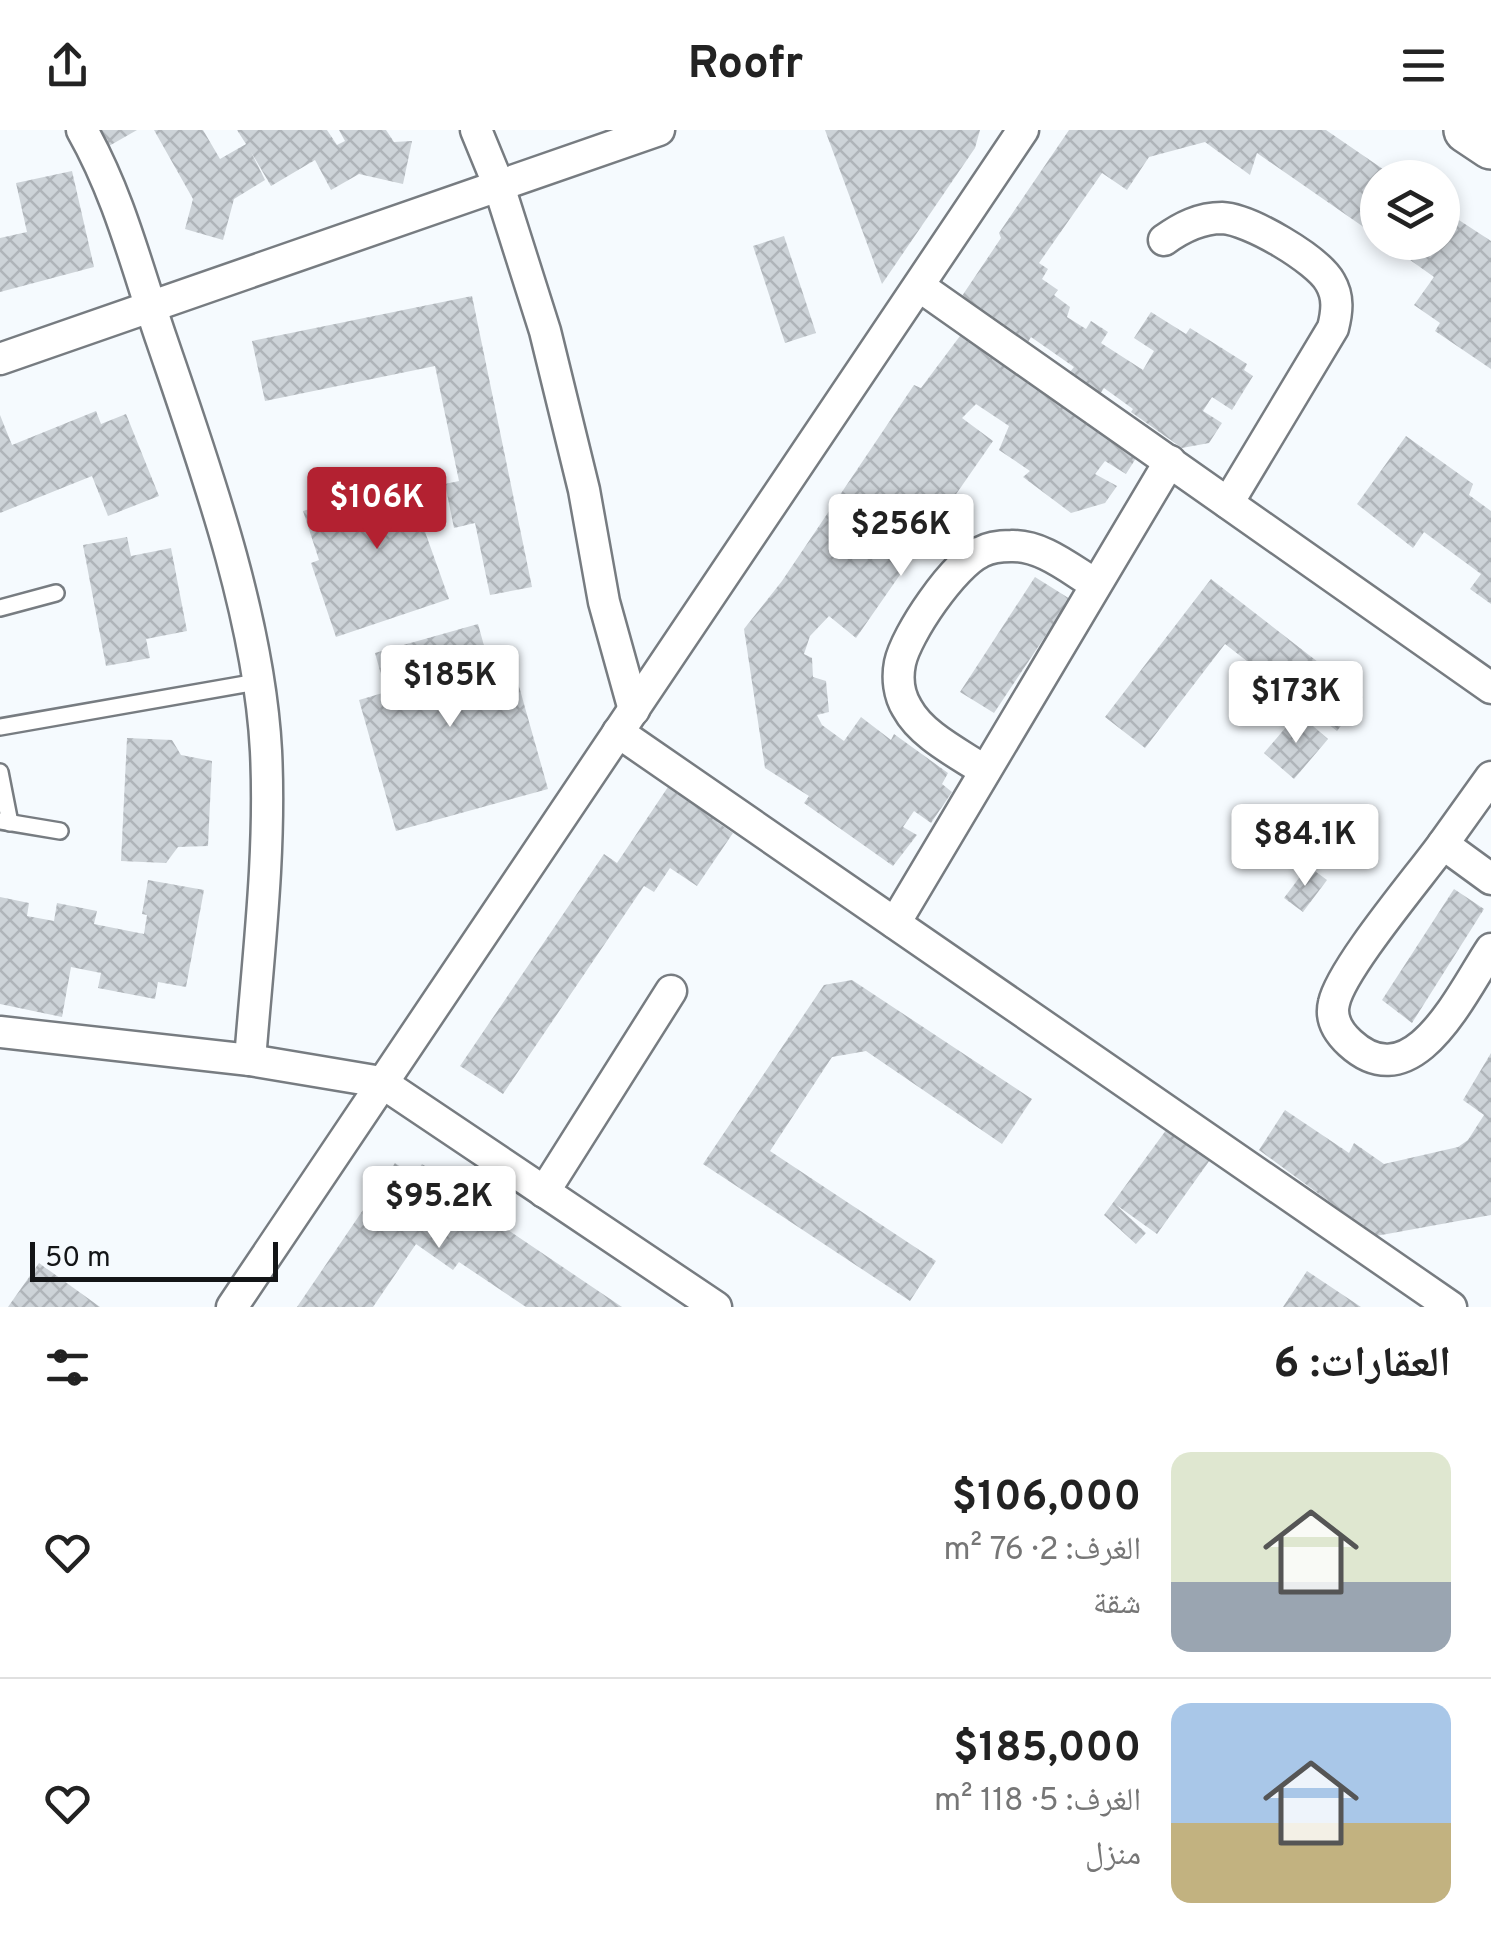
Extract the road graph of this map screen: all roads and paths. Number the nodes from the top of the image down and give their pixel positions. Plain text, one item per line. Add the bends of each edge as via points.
1 (82, 130) edge
2 (476, 130) edge
3 (660, 130) edge
4 (1023, 130) edge
5 (1467, 130) edge
6 (1491, 146) edge
7 (499, 186) junction
8 (1164, 240) dead end
9 (918, 286) junction
10 (150, 305) junction
11 (0, 359) edge
12 (1170, 461) junction
13 (1228, 503) junction
14 (1095, 584) junction
15 (56, 593) dead end
16 (0, 608) edge
17 (257, 682) junction
18 (1491, 688) edge
19 (626, 721) junction
20 (0, 726) edge
21 (0, 772) edge
22 (985, 772) junction
23 (1491, 778) edge
24 (5, 822) edge
25 (60, 831) dead end
26 (1443, 844) junction
27 (1491, 880) edge
28 (895, 923) junction
29 (1491, 949) edge
30 (671, 990) dead end
31 (0, 1032) edge
32 (250, 1060) junction
33 (381, 1082) junction
34 (544, 1192) junction
35 (232, 1307) edge
36 (716, 1307) edge
37 (1451, 1307) edge

1 - 10 street via 130,234
2 - 7 street
3 - 7 street
4 - 9 street
5 - 6 main road
7 - 10 street
7 - 19 street via 545,331 584,490
8 - 13 street via 1203,220 1247,223 1320,270 1336,297 1333,328
9 - 12 street
9 - 19 street
10 - 11 street
10 - 17 street via 230,553
12 - 13 street
12 - 14 street
13 - 18 street
14 - 22 street
14 - 22 street via 1036,550 999,546 965,563 915,629 900,660 907,709
15 - 16 lane
17 - 20 lane
17 - 32 street via 266,749 267,859
19 - 28 street
19 - 33 street
21 - 24 lane
22 - 28 street
23 - 26 street
24 - 25 lane
26 - 27 street
26 - 29 street via 1353,966 1334,1001 1333,1020 1362,1054 1402,1060 1436,1030
28 - 37 street
30 - 34 street
31 - 32 street
32 - 33 street
33 - 34 street
33 - 35 street
34 - 36 street

